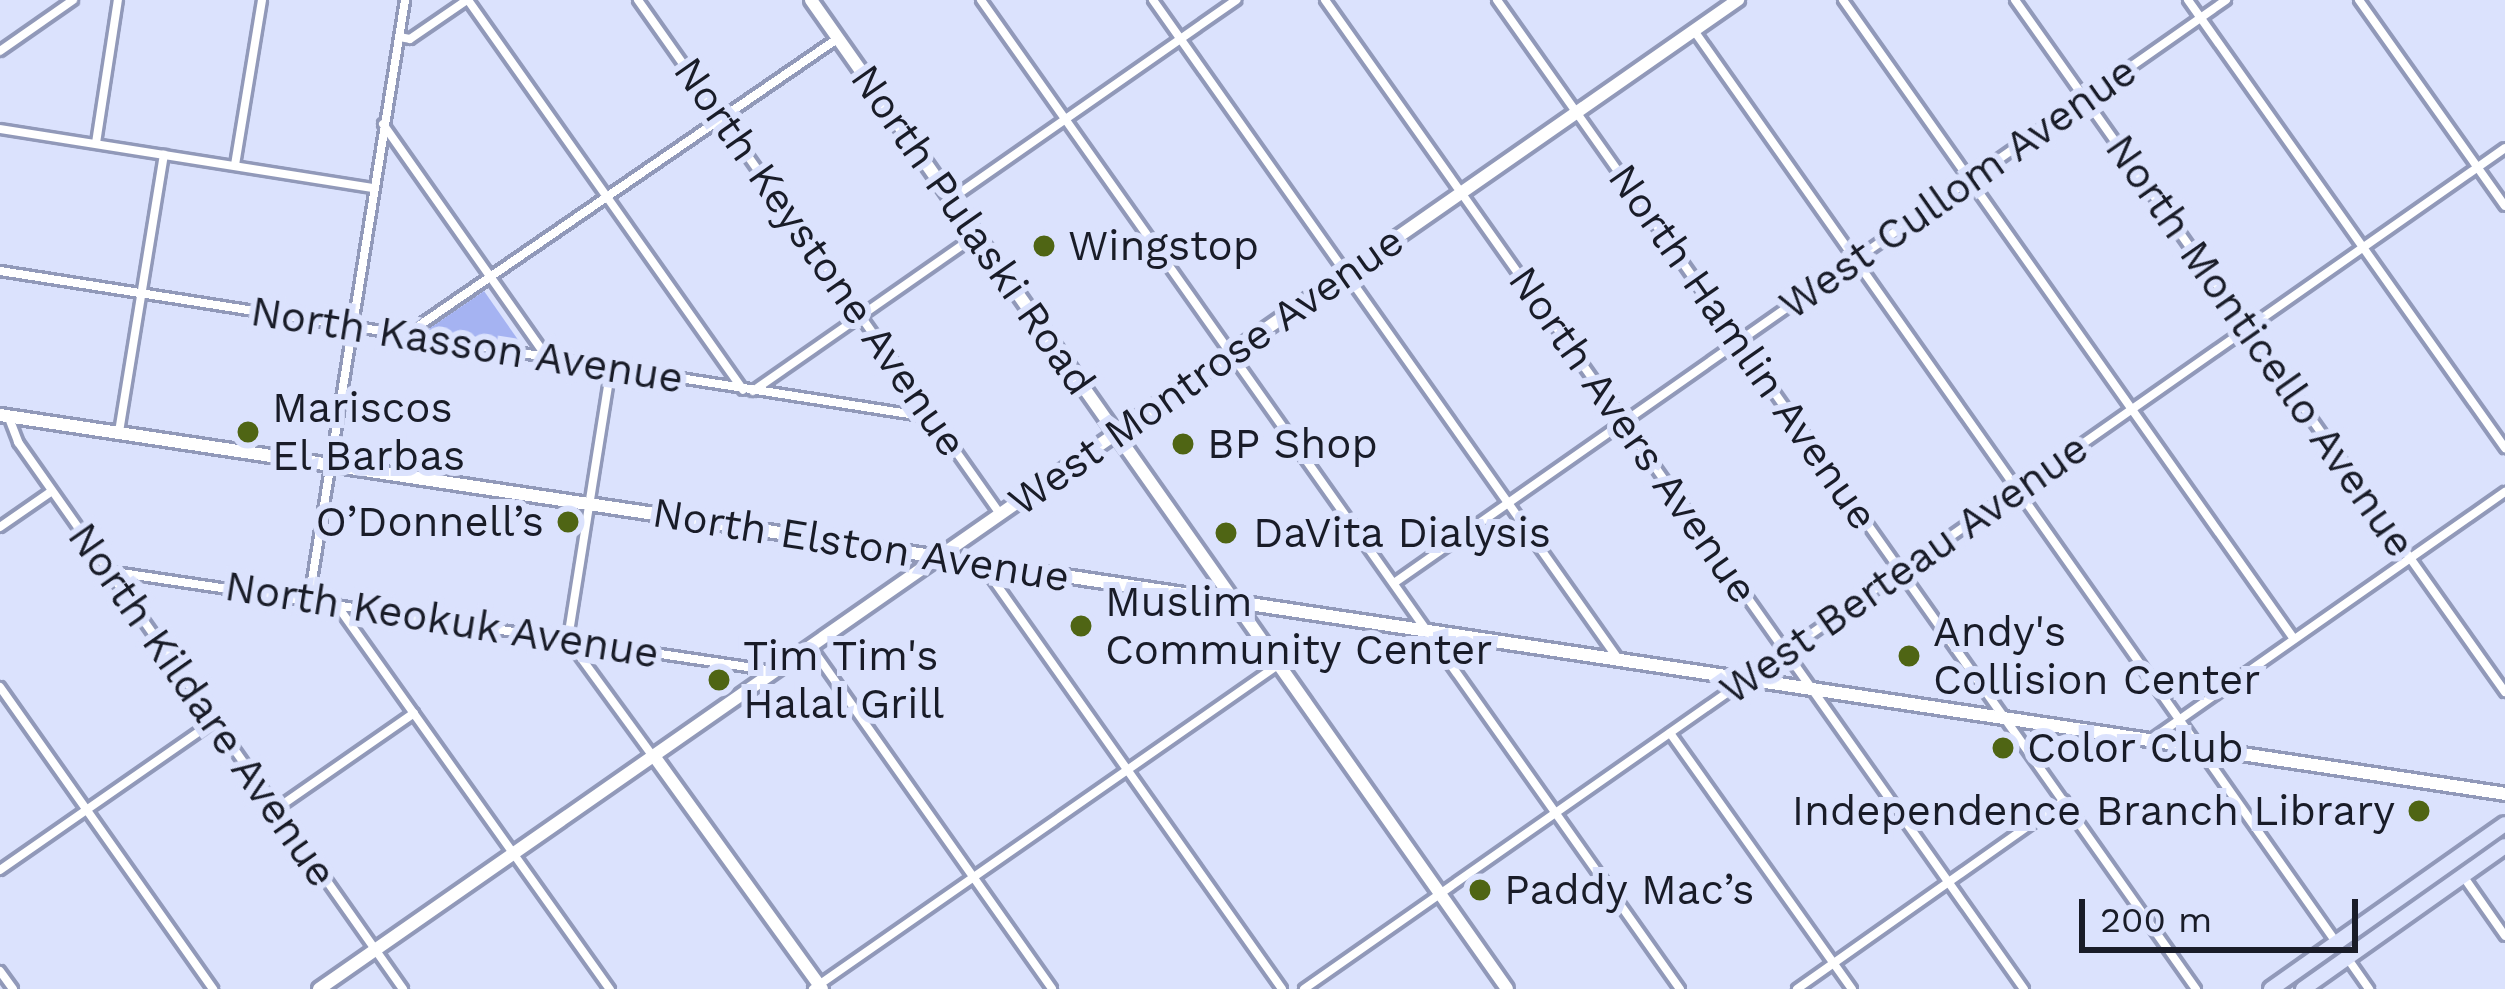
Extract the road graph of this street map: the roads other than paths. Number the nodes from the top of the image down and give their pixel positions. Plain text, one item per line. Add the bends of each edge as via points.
1 (73, 0) edge
2 (118, 0) edge
3 (262, 0) edge
4 (405, 0) edge
5 (468, 0) edge
6 (638, 0) edge
7 (811, 0) edge
8 (981, 0) edge
9 (1153, 0) edge
10 (1236, 0) edge
11 (1325, 0) edge
12 (1497, 0) edge
13 (1738, 0) edge
14 (1843, 0) edge
15 (2015, 0) edge
16 (2188, 0) edge
17 (2226, 0) edge
18 (2359, 0) edge
19 (2200, 18) junction
20 (1694, 31) junction
21 (399, 37) junction
22 (838, 38) junction
23 (1180, 39) junction
24 (0, 51) edge
25 (2085, 99) junction
26 (1576, 112) junction
27 (722, 118) junction
28 (1066, 119) junction
29 (383, 124) junction
30 (0, 129) edge
31 (96, 143) junction
32 (2505, 148) edge
33 (164, 155) junction
34 (235, 165) junction
35 (2477, 167) junction
36 (1970, 180) junction
37 (373, 188) junction
38 (1462, 193) junction
39 (607, 196) junction
40 (951, 199) junction
41 (2505, 206) edge
42 (976, 235) junction
43 (2363, 248) junction
44 (1856, 260) junction
45 (0, 272) edge
46 (1347, 273) junction
47 (490, 276) junction
48 (142, 293) junction
49 (861, 315) junction
50 (351, 327) junction
51 (2247, 329) junction
52 (403, 337) junction
53 (1739, 342) junction
54 (1232, 353) junction
55 (548, 358) junction
56 (611, 368) junction
57 (748, 390) junction
58 (2132, 410) junction
59 (4, 416) edge
60 (934, 418) junction
61 (1624, 422) junction
62 (119, 433) junction
63 (1116, 434) junction
64 (2505, 448) edge
65 (330, 465) junction
66 (2017, 490) junction
67 (52, 491) junction
68 (2505, 492) edge
69 (1509, 503) junction
70 (587, 504) junction
71 (1000, 514) junction
72 (0, 527) edge
73 (940, 557) junction
74 (2410, 559) junction
75 (982, 563) junction
76 (108, 571) junction
77 (1901, 571) junction
78 (1394, 584) junction
79 (309, 599) junction
80 (1234, 602) junction
81 (336, 604) junction
82 (1428, 632) junction
83 (2294, 639) junction
84 (568, 640) junction
85 (811, 646) junction
86 (1786, 652) junction
87 (1619, 660) junction
88 (1278, 665) junction
89 (775, 671) junction
90 (1746, 680) junction
91 (0, 688) edge
92 (1813, 689) junction
93 (2505, 692) edge
94 (414, 713) junction
95 (2005, 718) junction
96 (2180, 720) junction
97 (214, 721) junction
98 (1670, 733) junction
99 (2151, 740) junction
100 (2199, 748) junction
101 (654, 756) junction
102 (1127, 770) junction
103 (2505, 794) edge
104 (2064, 801) junction
105 (276, 809) junction
106 (86, 810) junction
107 (1555, 813) junction
108 (2505, 824) edge
109 (2505, 847) edge
110 (514, 854) junction
111 (0, 870) edge
112 (2463, 876) junction
113 (974, 877) junction
114 (1948, 882) junction
115 (1440, 894) junction
116 (2505, 936) edge
117 (2337, 943) junction
118 (375, 950) junction
119 (2347, 958) junction
120 (1834, 963) junction
121 (0, 971) edge
122 (818, 988) edge
123 (13, 989) edge
124 (213, 989) edge
125 (319, 989) edge
126 (403, 989) edge
127 (610, 989) edge
128 (1052, 989) edge
129 (1282, 989) edge
130 (1304, 989) edge
131 (1507, 989) edge
132 (1680, 989) edge
133 (1797, 989) edge
134 (1852, 989) edge
135 (2024, 989) edge
136 (2196, 989) edge
137 (2271, 989) edge
138 (2303, 989) edge
139 (2369, 989) edge

1 - 24 street
2 - 31 street
3 - 34 street
4 - 21 street
5 - 21 street via 410,39
5 - 39 street
6 - 27 street, North Keystone Avenue
7 - 22 main road, North Pulaski Road
8 - 28 street
9 - 23 street
10 - 23 street
11 - 38 street, North Avers Avenue
12 - 26 street, North Hamlin Avenue
13 - 20 main road, West Montrose Avenue
14 - 36 street
15 - 25 street, North Monticello Avenue
16 - 19 street
17 - 19 street, West Cullom Avenue
18 - 35 street
19 - 25 street, West Cullom Avenue
19 - 43 street
20 - 26 main road, West Montrose Avenue
20 - 44 street
21 - 29 street
22 - 27 street
22 - 40 main road, North Pulaski Road
23 - 28 street
23 - 46 street
25 - 36 street, West Cullom Avenue
25 - 51 street, North Monticello Avenue
26 - 38 main road, West Montrose Avenue
26 - 53 street, North Hamlin Avenue
27 - 39 street
27 - 49 street, North Keystone Avenue
28 - 40 street
28 - 54 street
29 - 37 street
29 - 47 street
30 - 31 street
31 - 33 street
32 - 35 street, West Berteau Avenue
33 - 34 street
33 - 48 street
34 - 37 street
35 - 41 street
35 - 43 street, West Berteau Avenue
36 - 44 street, West Cullom Avenue
36 - 58 street
37 - 50 street
38 - 46 main road, West Montrose Avenue
38 - 61 street, North Avers Avenue
39 - 47 street
39 - 57 street
40 - 42 main road, North Pulaski Road
42 - 49 street
42 - 63 main road, North Pulaski Road
43 - 51 street, West Berteau Avenue
43 - 64 street
44 - 53 street, West Cullom Avenue
44 - 66 street
45 - 48 street, North Kasson Avenue
46 - 54 main road, West Montrose Avenue
46 - 69 street
47 - 52 street
47 - 55 street
48 - 50 street, North Kasson Avenue
48 - 62 street
49 - 57 street
49 - 60 street, North Keystone Avenue
50 - 52 street, North Kasson Avenue
50 - 65 street
51 - 58 street, West Berteau Avenue
51 - 74 street, North Monticello Avenue
52 - 55 street, North Kasson Avenue
53 - 61 street, West Cullom Avenue
53 - 77 street, North Hamlin Avenue
54 - 63 main road, West Montrose Avenue
54 - 78 street
55 - 56 street, North Kasson Avenue
56 - 57 street, North Kasson Avenue
56 - 70 street
57 - 60 street, North Kasson Avenue
58 - 66 street, West Berteau Avenue
58 - 83 street
59 - 62 main road, North Elston Avenue
59 - 67 street, North Kildare Avenue
60 - 71 street, North Keystone Avenue
61 - 69 street, West Cullom Avenue
61 - 86 street, North Avers Avenue
62 - 65 main road, North Elston Avenue
63 - 71 main road, West Montrose Avenue
63 - 80 main road, North Pulaski Road
65 - 70 main road, North Elston Avenue
65 - 79 street
66 - 77 street, West Berteau Avenue
66 - 96 street
67 - 72 street
67 - 76 street, North Kildare Avenue
68 - 74 street
69 - 78 street, West Cullom Avenue
69 - 87 street
70 - 73 main road, North Elston Avenue
70 - 84 street
71 - 73 main road, West Montrose Avenue
73 - 75 main road, North Elston Avenue
73 - 85 main road, West Montrose Avenue
74 - 83 street
74 - 93 street, North Monticello Avenue
75 - 80 main road, North Elston Avenue
75 - 102 street
76 - 79 street, North Keokuk Avenue
76 - 97 street, North Kildare Avenue
77 - 86 street, West Berteau Avenue
77 - 95 street, North Hamlin Avenue
78 - 82 street
79 - 81 street, North Keokuk Avenue
80 - 82 main road, North Elston Avenue
80 - 88 main road, North Pulaski Road
81 - 84 street, North Keokuk Avenue
81 - 94 street
82 - 87 main road, North Elston Avenue
82 - 107 street
83 - 96 street
84 - 89 street, North Keokuk Avenue
84 - 101 street
85 - 89 main road, West Montrose Avenue
85 - 113 street
86 - 90 street, West Berteau Avenue
86 - 92 street, North Avers Avenue
87 - 90 main road, North Elston Avenue
88 - 102 street
88 - 115 main road, North Pulaski Road
89 - 101 main road, West Montrose Avenue
90 - 92 main road, North Elston Avenue
90 - 98 street, West Berteau Avenue
91 - 106 street
92 - 95 main road, North Elston Avenue
92 - 114 street, North Avers Avenue
94 - 105 street
94 - 110 street
95 - 99 main road, North Elston Avenue
95 - 104 street, North Hamlin Avenue
96 - 99 street
96 - 100 street
97 - 105 street, North Kildare Avenue
97 - 106 street
98 - 107 street, West Berteau Avenue
98 - 120 street
99 - 100 main road, North Elston Avenue
100 - 103 main road, North Elston Avenue
100 - 117 street
101 - 110 main road, West Montrose Avenue
101 - 122 main road
102 - 113 street
102 - 129 street
104 - 114 street
104 - 136 street, North Hamlin Avenue
105 - 118 street, North Kildare Avenue
106 - 111 street
106 - 124 street
107 - 115 street, West Berteau Avenue
107 - 132 street
108 - 117 main road
109 - 112 main road
110 - 118 main road, West Montrose Avenue
110 - 127 street
112 - 116 street
112 - 119 main road
113 - 122 street
113 - 128 street
114 - 120 street
114 - 135 street, North Avers Avenue
115 - 130 street, West Berteau Avenue
115 - 131 main road, North Pulaski Road
117 - 119 street
117 - 137 main road
118 - 125 main road, West Montrose Avenue
118 - 126 street, North Kildare Avenue
119 - 138 main road
119 - 139 street
120 - 133 street
120 - 134 street
121 - 123 street

